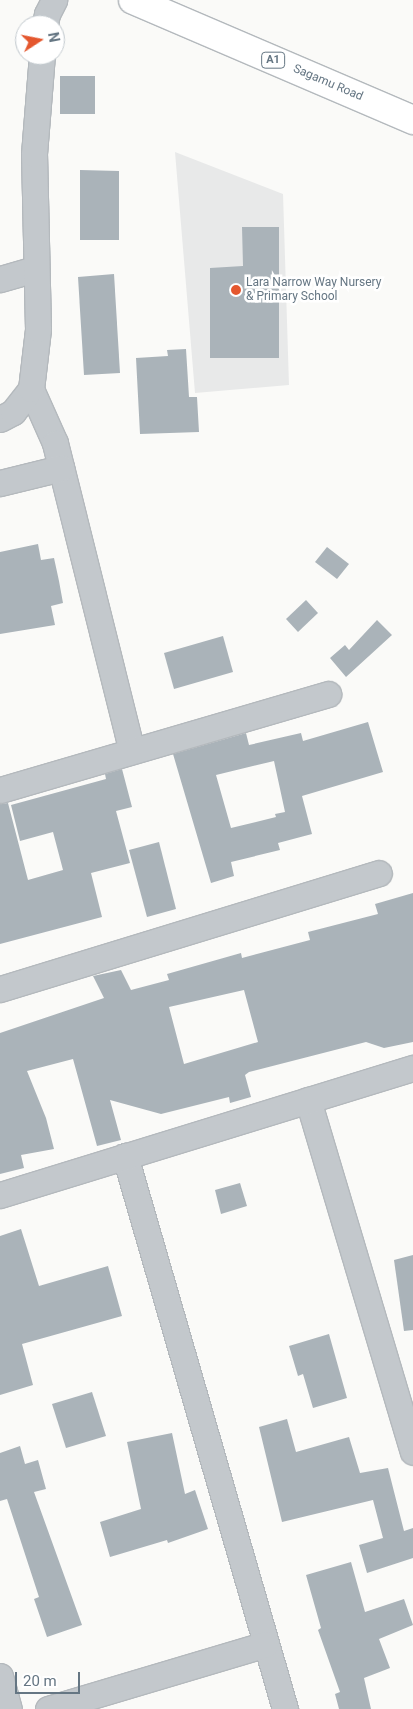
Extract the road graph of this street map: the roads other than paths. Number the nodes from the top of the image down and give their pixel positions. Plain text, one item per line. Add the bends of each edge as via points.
1 (54, 0) edge
2 (133, 0) edge
3 (46, 15) edge
4 (41, 65) edge
5 (413, 120) edge
6 (35, 269) junction
7 (0, 279) edge
8 (31, 389) junction
9 (0, 419) edge
10 (61, 468) junction
11 (0, 483) edge
12 (328, 694) dead end
13 (132, 751) junction
14 (0, 790) edge
15 (379, 873) dead end
16 (0, 989) edge
17 (413, 1068) edge
18 (308, 1100) junction
19 (124, 1156) junction
20 (0, 1194) edge
21 (413, 1452) edge
22 (266, 1644) junction
23 (0, 1676) edge
24 (9, 1709) edge
25 (48, 1709) edge
26 (285, 1709) edge

1 - 3 street
2 - 5 highway, Sagamu Road / A1
4 - 6 street via 34,154
6 - 7 street
6 - 8 street via 38,329
8 - 9 street via 13,412
8 - 10 street via 55,443
10 - 11 street
10 - 13 street
12 - 13 street
13 - 14 street
15 - 16 street
17 - 18 street
18 - 19 street
18 - 21 street
19 - 20 street
19 - 22 street
22 - 25 street
22 - 26 street
23 - 24 street

